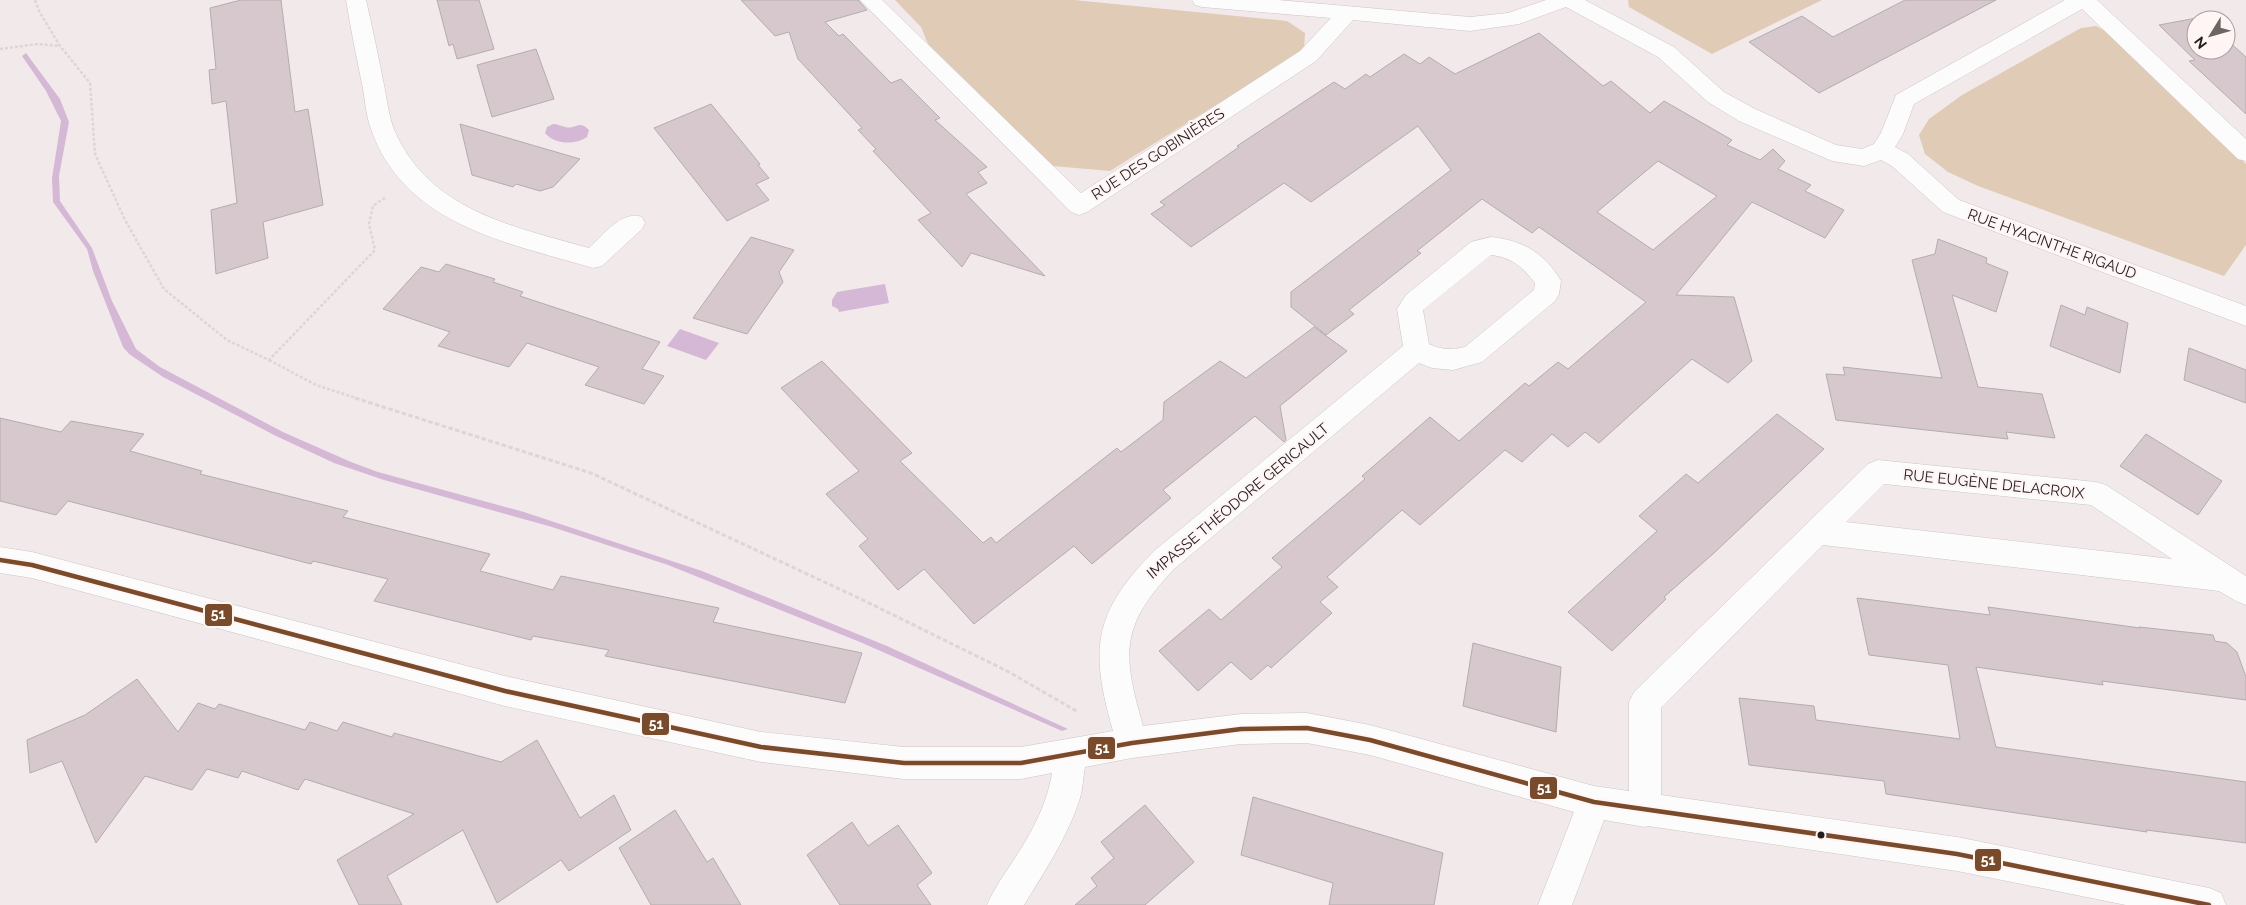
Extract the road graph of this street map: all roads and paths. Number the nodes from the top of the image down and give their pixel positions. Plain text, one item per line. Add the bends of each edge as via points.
1 (35, 0) edge
2 (356, 0) edge
3 (870, 0) edge
4 (1202, 0) edge
5 (1567, 0) edge
6 (2081, 0) edge
7 (2085, 0) edge
8 (1348, 13) junction
9 (60, 46) junction
10 (0, 48) edge
11 (1882, 150) junction
12 (2246, 153) edge
13 (387, 197) dead end
14 (633, 223) dead end
15 (2243, 308) edge
16 (1417, 350) junction
17 (269, 360) junction
18 (1819, 532) junction
19 (0, 560) edge
20 (2238, 586) edge
21 (1078, 712) dead end
22 (1132, 743) junction
23 (1071, 754) junction
24 (1594, 802) junction
25 (1645, 811) junction
26 (1004, 905) edge
27 (1555, 905) edge
28 (2209, 905) edge

1 - 9 path
2 - 14 street via 381,125 404,172 425,193 446,208 480,224 593,259
3 - 8 street, RUE DES GOBINIÈRES via 1079,206 1308,56
4 - 8 street
5 - 8 street via 1526,16 1470,24
5 - 11 street via 1666,52 1716,97 1747,115 1832,153 1864,158
6 - 11 street via 1904,100 1892,134
7 - 12 street
9 - 10 path via 38,44
9 - 17 path via 90,83 95,154 125,220 164,289 227,340
11 - 15 street, RUE HYACINTHE RIGAUD via 1900,160 1951,206
13 - 17 path via 373,206 369,224 375,250
16 - 16 street via 1432,358 1453,360 1473,355 1546,294 1548,282 1527,257 1512,248 1491,246 1480,250 1410,308
16 - 22 street, IMPASSE THÉODORE GERICAULT via 1146,577 1120,619 1114,645 1116,674
17 - 21 path via 316,385 591,472 980,658
18 - 20 street, RUE EUGÈNE DELACROIX
18 - 20 street, RUE EUGÈNE DELACROIX via 1878,472 2096,494
18 - 25 street, RUE EUGÈNE DELACROIX via 1645,702
19 - 23 street via 51,570 505,691 761,746 904,763 1020,763
22 - 23 street
22 - 24 street via 1241,729 1307,728 1370,740
23 - 26 street via 1064,797 1037,854
24 - 25 street
24 - 27 street
25 - 28 street via 1958,854

